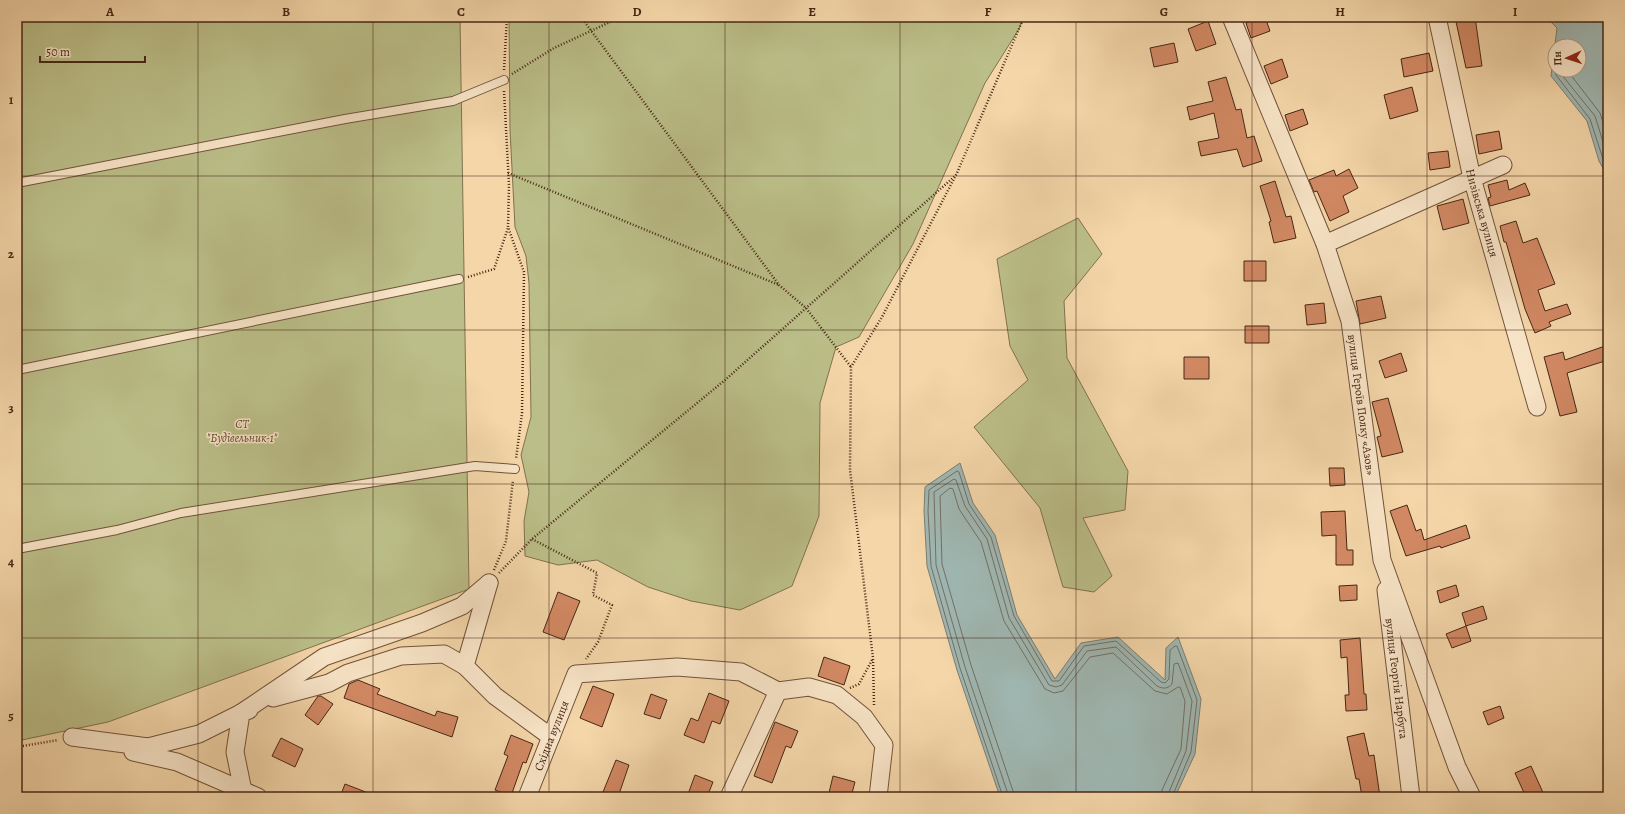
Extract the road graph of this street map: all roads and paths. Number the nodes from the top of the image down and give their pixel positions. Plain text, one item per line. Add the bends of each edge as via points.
1 (507, 17) edge
2 (581, 17) edge
3 (622, 17) edge
4 (1024, 17) edge
5 (1231, 17) edge
6 (1437, 17) edge
7 (591, 31) junction
8 (504, 80) junction
9 (1503, 165) dead end
10 (508, 173) junction
11 (957, 173) junction
12 (1472, 178) junction
13 (17, 183) edge
14 (508, 227) junction
15 (1326, 244) junction
16 (459, 279) joint
17 (779, 285) junction
18 (806, 308) junction
19 (851, 367) junction
20 (17, 370) edge
21 (1537, 407) dead end
22 (515, 470) junction
23 (532, 539) junction
24 (17, 549) edge
25 (1382, 560) junction
26 (489, 584) junction
27 (598, 642) dead end
28 (873, 658) junction
29 (464, 666) junction
30 (778, 691) junction
31 (837, 695) junction
32 (875, 709) dead end
33 (241, 713) junction
34 (72, 737) junction
35 (551, 737) junction
36 (17, 747) edge
37 (251, 794) edge
38 (527, 797) edge
39 (729, 797) edge
40 (878, 797) edge
41 (1411, 797) edge
42 (1472, 797) edge

1 - 8 path
2 - 7 path
3 - 7 path
4 - 11 path
5 - 15 street, вулиця Героїв Полку «Азов»
6 - 12 street, Низівська вулиця
7 - 8 path via 554,48
7 - 17 path
8 - 10 path
8 - 13 lane via 453,101 345,119
9 - 12 street
10 - 14 path
10 - 17 path
11 - 18 path
11 - 19 path via 882,317
12 - 15 street
12 - 21 street, Низівська вулиця
14 - 16 path via 494,269
14 - 22 path via 524,272 522,414
15 - 25 street, вулиця Героїв Полку «Азов» via 1350,321
16 - 20 lane
17 - 18 path
18 - 19 path
18 - 23 path via 725,380
19 - 28 path via 850,470
22 - 24 lane via 467,467 182,514 117,530
22 - 26 path via 506,541
23 - 26 path
23 - 27 path via 598,573 593,595 612,605
25 - 41 street, вулиця Георгія Нарбута
25 - 42 street, вулиця Героїв Полку «Азов» via 1457,767
26 - 29 street
26 - 33 street via 462,606 422,623 324,657
28 - 31 path via 859,684
28 - 32 path
29 - 33 street via 444,654 402,656 348,672 329,683 279,695
29 - 35 street via 495,696
30 - 31 street via 809,687
30 - 35 street, Східна вулиця via 741,672 677,667 576,674
30 - 39 street
31 - 40 street via 864,717 884,745
33 - 34 street via 199,734 148,747
33 - 37 street via 235,752
34 - 36 path
34 - 37 street via 177,762
35 - 38 street, Східна вулиця

